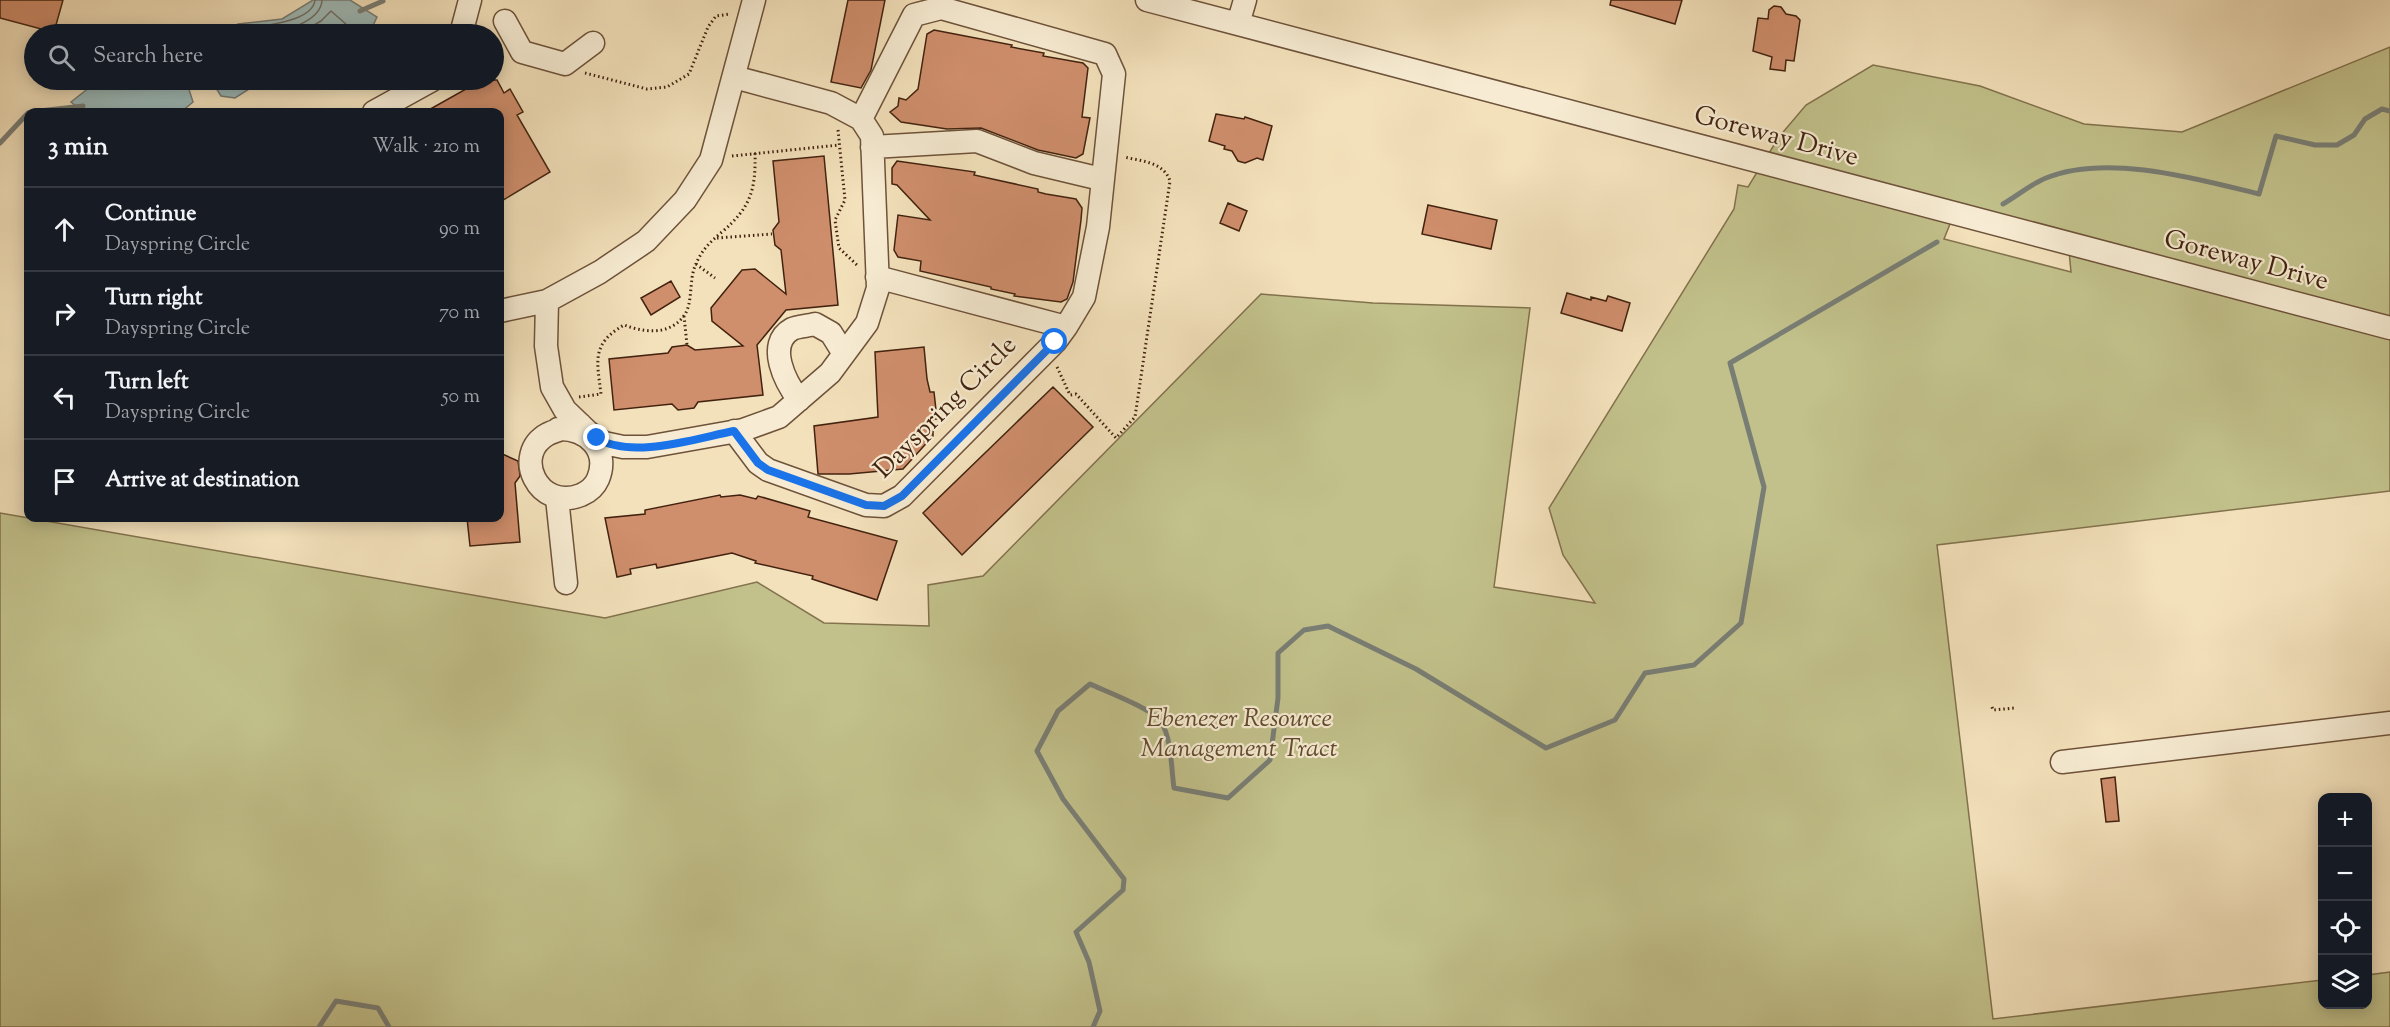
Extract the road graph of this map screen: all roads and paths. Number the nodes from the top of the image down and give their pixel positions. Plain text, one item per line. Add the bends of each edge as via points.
1 (470, 0) edge
2 (1147, 0) edge
3 (1245, 0) edge
4 (1179, 4) edge
5 (752, 9) edge
6 (505, 21) dead end
7 (464, 24) edge
8 (1238, 24) junction
9 (593, 43) dead end
10 (577, 75) dead end
11 (734, 77) junction
12 (414, 90) edge
13 (839, 107) junction
14 (381, 108) edge
15 (861, 119) junction
16 (840, 145) junction
17 (872, 147) junction
18 (755, 152) junction
19 (1104, 153) junction
20 (708, 165) junction
21 (1101, 179) junction
22 (772, 234) dead end
23 (715, 238) junction
24 (696, 264) junction
25 (870, 273) junction
26 (715, 278) dead end
27 (548, 301) junction
28 (504, 310) edge
29 (684, 315) junction
30 (1066, 327) junction
31 (2390, 328) edge
32 (687, 345) dead end
33 (1043, 352) junction
34 (844, 354) junction
35 (559, 399) junction
36 (799, 400) junction
37 (569, 427) junction
38 (734, 431) junction
39 (599, 446) junction
40 (558, 498) junction
41 (566, 583) dead end
42 (1992, 707) dead end
43 (2015, 708) dead end
44 (2390, 723) edge
45 (2062, 762) dead end

1 - 7 street
2 - 4 street, Goreway Drive
3 - 8 street
4 - 8 street, Goreway Drive
5 - 10 path via 716,16 689,74 667,87 647,89 586,72
5 - 11 street
6 - 9 street via 522,52 566,64
8 - 31 street, Goreway Drive
11 - 13 street
11 - 20 street
12 - 14 street
13 - 15 street
13 - 16 path
15 - 17 street via 872,136
15 - 19 street, Dayspring Circle via 914,15 941,8 1105,54 1114,74
16 - 18 path
16 - 25 path via 845,200 835,220 839,248
17 - 21 street via 978,141 1034,163
17 - 25 street
18 - 20 path via 735,154
18 - 23 path via 756,175 746,208
19 - 21 street, Dayspring Circle
19 - 33 path via 1161,167 1170,181 1138,403 1135,417 1116,438 1077,394 1070,395 1061,372
20 - 27 street via 685,200 646,241
21 - 30 street, Dayspring Circle via 1098,227 1083,297
22 - 23 path
23 - 24 path
24 - 26 path
24 - 29 path
25 - 30 street
25 - 34 street via 878,288 867,323
27 - 28 street
27 - 35 street via 546,346 552,387
29 - 32 path
29 - 35 path via 657,331 644,333 624,326 609,334 596,355 601,394
30 - 33 street, Dayspring Circle
33 - 38 street, Dayspring Circle via 902,496 884,506 866,505 768,470
34 - 36 street via 830,374
34 - 36 street via 831,333 815,324 791,330 780,341 779,359 789,388
35 - 37 street
36 - 38 street via 779,417
37 - 39 street
37 - 40 street via 546,435 532,457 536,483 545,493
38 - 39 street via 647,447
39 - 40 street via 601,469 596,483 572,499
40 - 41 street
42 - 43 path
44 - 45 street

